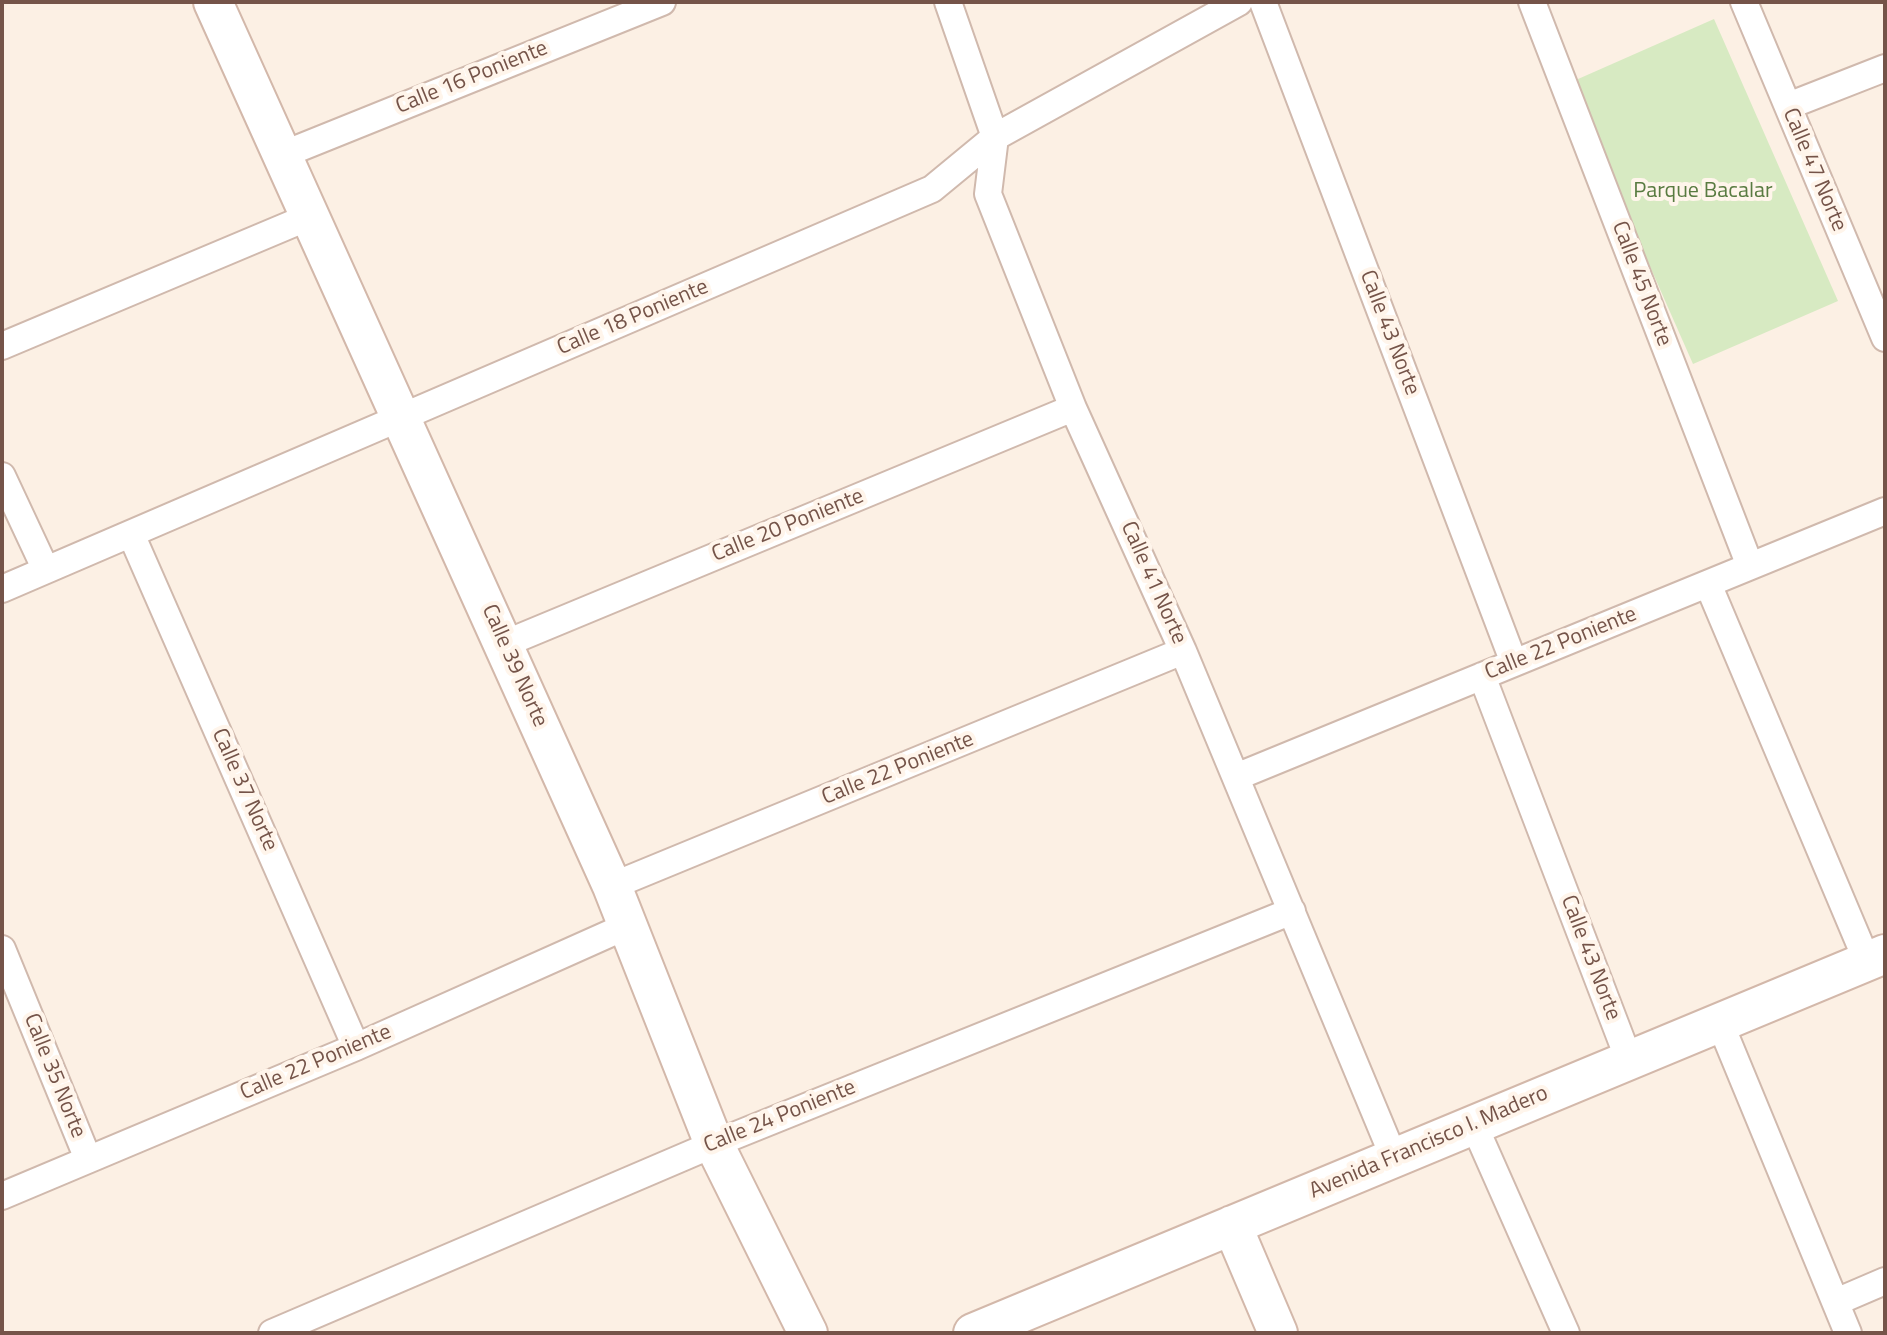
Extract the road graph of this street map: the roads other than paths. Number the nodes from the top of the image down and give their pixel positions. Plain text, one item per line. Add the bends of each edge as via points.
1 (213, 2) edge
2 (662, 2) edge
3 (948, 2) edge
4 (1239, 2) edge
5 (1263, 2) edge
6 (1532, 2) edge
7 (1744, 2) edge
8 (1885, 68) edge
9 (1788, 106) junction
10 (995, 137) junction
11 (282, 155) junction
12 (311, 216) junction
13 (1885, 338) edge
14 (2, 346) edge
15 (1073, 408) junction
16 (403, 416) junction
17 (2, 476) edge
18 (1885, 511) edge
19 (131, 534) junction
20 (1750, 566) junction
21 (45, 568) junction
22 (1708, 584) junction
23 (2, 589) edge
24 (504, 644) junction
25 (1183, 651) junction
26 (1514, 663) junction
27 (1482, 676) junction
28 (1236, 777) junction
29 (612, 886) junction
30 (1292, 911) junction
31 (629, 925) junction
32 (2, 949) edge
33 (1876, 958) edge
34 (1720, 1023) junction
35 (356, 1047) junction
36 (1629, 1060) junction
37 (1474, 1125) junction
38 (714, 1144) junction
39 (1394, 1158) junction
40 (88, 1159) junction
41 (2, 1196) edge
42 (1232, 1225) junction
43 (1885, 1281) edge
44 (1836, 1302) junction
45 (272, 1333) edge
46 (808, 1333) edge
47 (973, 1333) edge
48 (1278, 1333) edge
49 (1566, 1333) edge
50 (1848, 1333) edge

1 - 11 street, Calle 39 Norte
2 - 11 street, Calle 16 Poniente
3 - 10 street, Calle 41 Norte
4 - 10 street, Calle 18 Poniente
5 - 26 street, Calle 43 Norte
6 - 20 street, Calle 45 Norte
7 - 9 street, Calle 47 Norte
8 - 9 street
9 - 13 street, Calle 47 Norte
10 - 15 street, Calle 41 Norte via 988,194
10 - 16 street, Calle 18 Poniente via 932,189
11 - 12 street, Calle 39 Norte
12 - 14 street
12 - 16 street, Calle 39 Norte
15 - 24 street, Calle 20 Poniente
15 - 25 street, Calle 41 Norte
16 - 19 street, Calle 18 Poniente
16 - 24 street, Calle 39 Norte
17 - 21 street
18 - 20 street, Calle 22 Poniente
19 - 21 street, Calle 18 Poniente
19 - 35 street, Calle 37 Norte
20 - 22 street, Calle 22 Poniente
21 - 23 street, Calle 18 Poniente
22 - 26 street, Calle 22 Poniente
22 - 33 street
24 - 29 street, Calle 39 Norte
25 - 28 street, Calle 41 Norte
25 - 29 street, Calle 22 Poniente
26 - 27 street, Calle 22 Poniente
27 - 28 street, Calle 22 Poniente
27 - 36 street, Calle 43 Norte
28 - 30 street, Calle 41 Norte
29 - 31 street, Calle 39 Norte
30 - 38 street, Calle 24 Poniente
30 - 39 street, Calle 41 Norte
31 - 35 street, Calle 22 Poniente
31 - 38 street, Calle 39 Norte
32 - 40 street, Calle 35 Norte
33 - 34 street, Avenida Francisco I. Madero
34 - 36 street, Avenida Francisco I. Madero
34 - 44 street
35 - 40 street, Calle 22 Poniente
36 - 37 street, Avenida Francisco I. Madero
37 - 39 street, Avenida Francisco I. Madero
37 - 49 street
38 - 45 street, Calle 24 Poniente
38 - 46 street, Calle 39 Norte
39 - 42 street, Avenida Francisco I. Madero
40 - 41 street, Calle 22 Poniente
42 - 47 street, Avenida Francisco I. Madero
42 - 48 street
43 - 44 street
44 - 50 street

